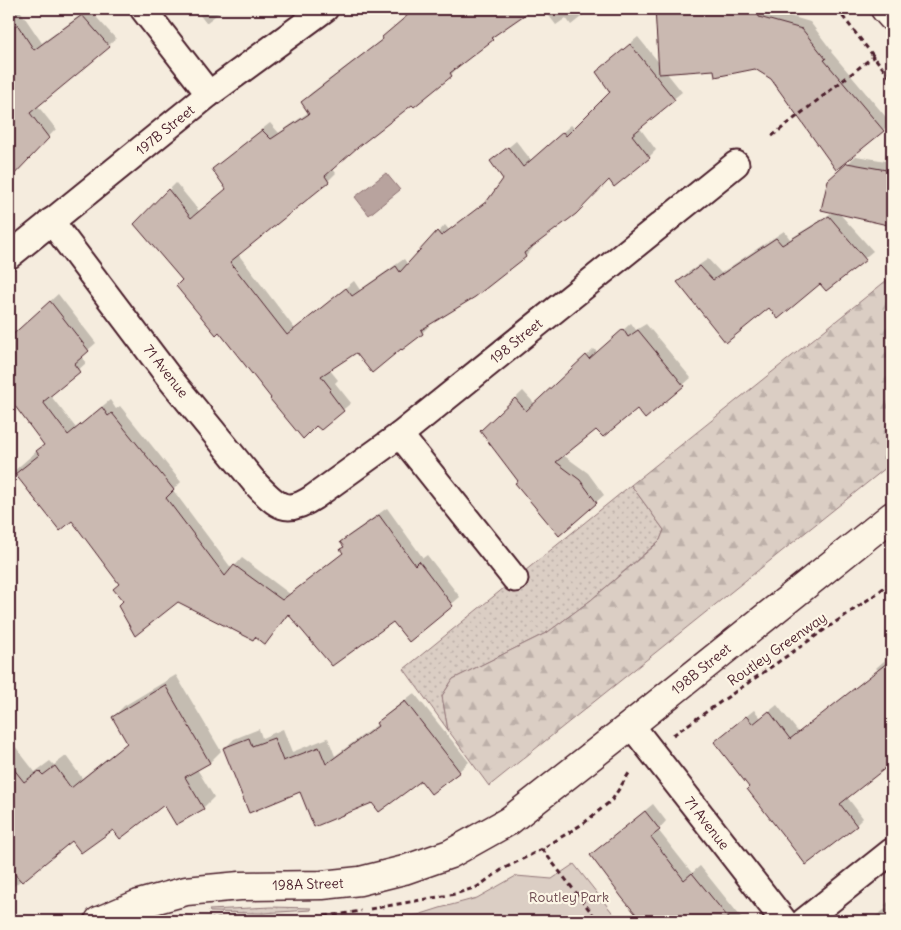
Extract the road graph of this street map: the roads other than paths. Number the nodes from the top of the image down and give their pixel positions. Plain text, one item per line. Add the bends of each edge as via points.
1 (143, 9) edge
2 (326, 9) edge
3 (886, 9) edge
4 (892, 17) edge
5 (209, 94) junction
6 (736, 164) dead end
7 (51, 222) junction
8 (9, 256) edge
9 (400, 435) junction
10 (291, 508) joint
11 (892, 516) edge
12 (515, 579) dead end
13 (631, 726) junction
14 (509, 821) joint
15 (892, 851) edge
16 (99, 921) edge
17 (784, 921) edge
18 (804, 921) edge

1 - 5 street
2 - 5 street, 197B Street
3 - 4 street
5 - 7 street, 197B Street
6 - 9 street, 198 Street
7 - 8 street, 197B Street
7 - 10 street, 71 Avenue via 171,380 256,484 270,499 282,507
9 - 10 street, 198 Street via 314,498 302,506
9 - 12 street
11 - 13 street, 198B Street
13 - 14 street, 198B Street
13 - 17 street, 71 Avenue
14 - 16 street, 198A Street via 450,854 369,879 322,885 240,886 186,892 138,904
15 - 18 street

